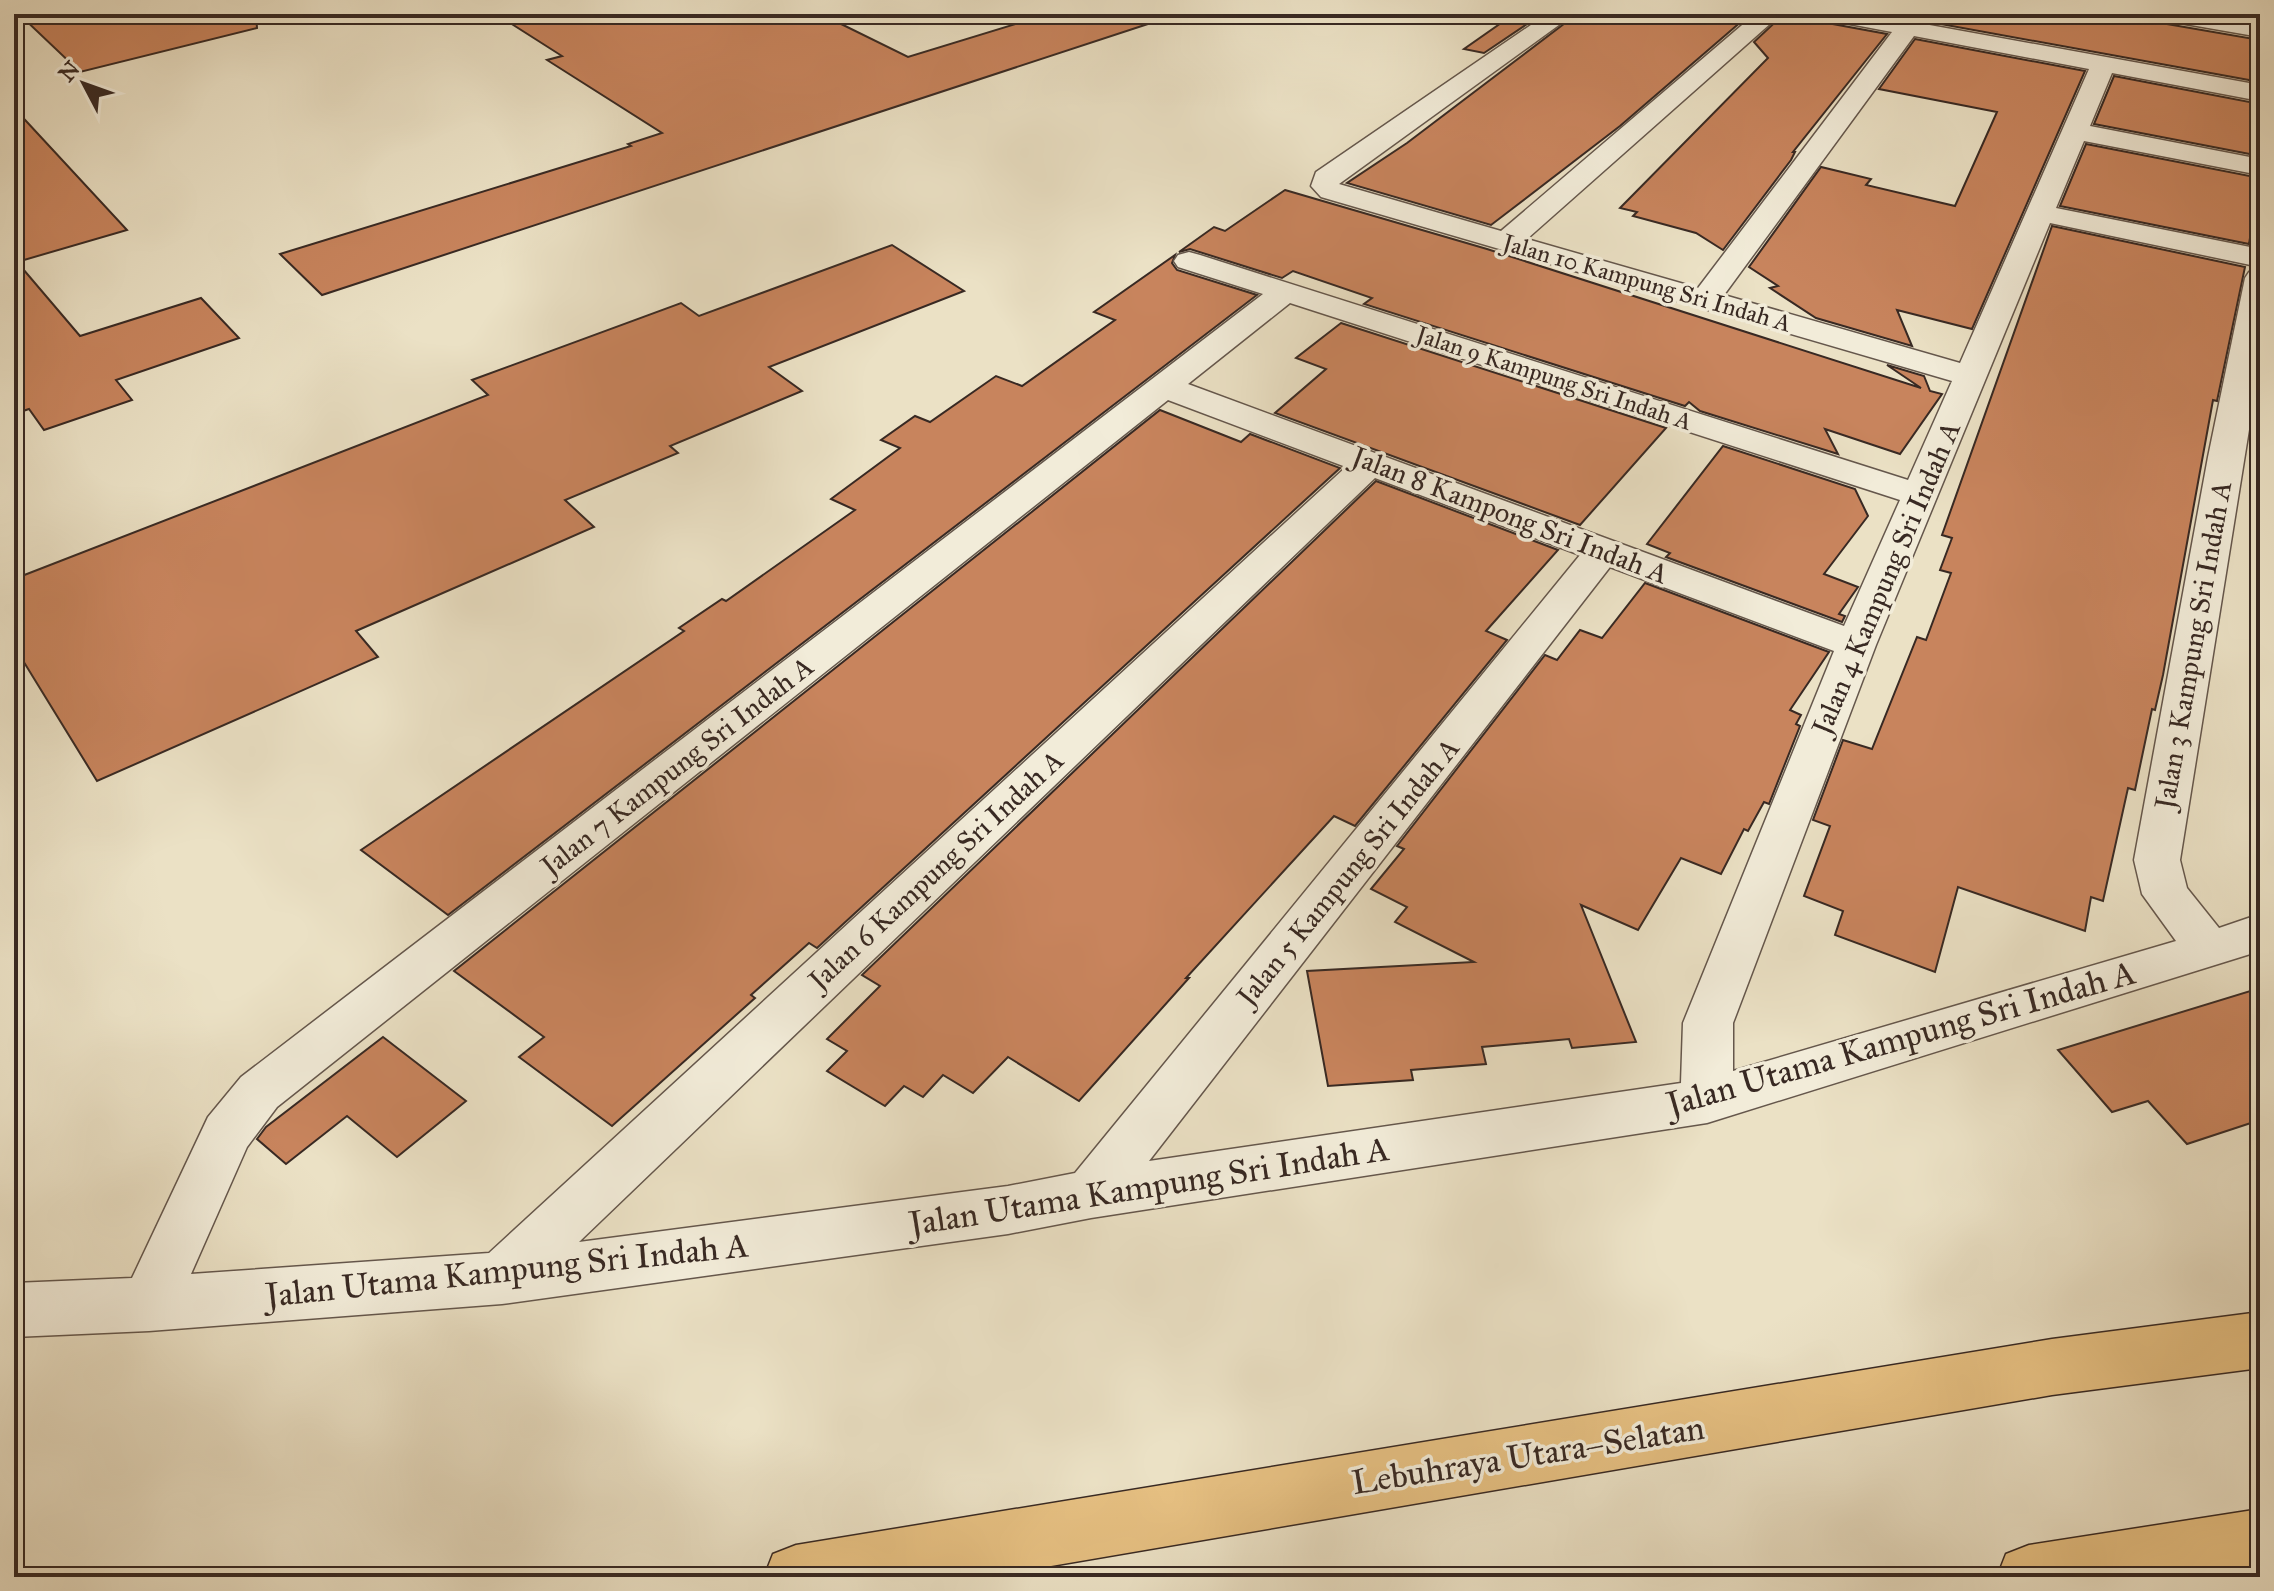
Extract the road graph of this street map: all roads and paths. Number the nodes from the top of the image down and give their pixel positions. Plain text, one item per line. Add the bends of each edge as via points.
1 (1562, 14) edge
2 (1769, 14) edge
3 (1831, 14) edge
4 (2168, 14) edge
5 (1907, 29) junction
6 (2260, 30) edge
7 (2103, 64) junction
8 (2260, 93) edge
9 (2074, 131) junction
10 (2260, 167) edge
11 (2040, 213) junction
12 (1506, 242) junction
13 (2260, 258) edge
14 (1189, 261) dead end
15 (2260, 278) edge
16 (1285, 292) junction
17 (1705, 300) junction
18 (2253, 348) edge
19 (1970, 376) junction
20 (1164, 387) junction
21 (2242, 462) edge
22 (1371, 463) junction
23 (1920, 495) junction
24 (1604, 550) junction
25 (1856, 645) junction
26 (2260, 932) edge
27 (2210, 950) junction
28 (1707, 1101) junction
29 (1091, 1194) junction
30 (502, 1278) junction
31 (149, 1304) junction
32 (14, 1310) edge
33 (2260, 1340) edge
34 (2260, 1541) edge
35 (796, 1577) edge
36 (2029, 1577) edge

1 - 12 street, Jalan 10 Kampung Sri Indah A via 1326,178 1331,191
2 - 12 street
3 - 5 street
4 - 6 street
5 - 7 street
5 - 17 street
7 - 8 street
7 - 9 street, Jalan 4 Kampung Sri Indah A
9 - 10 street
9 - 11 street, Jalan 4 Kampung Sri Indah A
11 - 13 street
11 - 19 street, Jalan 4 Kampung Sri Indah A
12 - 17 street, Jalan 10 Kampung Sri Indah A
14 - 16 street, Jalan 9 Kampung Sri Indah A
15 - 18 street, Jalan 3 Kampung Sri Indah A
16 - 20 street, Jalan 7 Kampung Sri Indah A
16 - 23 street, Jalan 9 Kampung Sri Indah A
17 - 19 street, Jalan 10 Kampung Sri Indah A
18 - 21 street, Jalan 3 Kampung Sri Indah A
19 - 23 street, Jalan 4 Kampung Sri Indah A
20 - 22 street, Jalan 8 Kampong Sri Indah A
20 - 31 street, Jalan 7 Kampung Sri Indah A via 259,1092 227,1133
21 - 27 street, Jalan 3 Kampung Sri Indah A via 2157,860 2165,894
22 - 24 street, Jalan 8 Kampong Sri Indah A
22 - 30 street, Jalan 6 Kampung Sri Indah A
23 - 25 street, Jalan 4 Kampung Sri Indah A
24 - 25 street, Jalan 8 Kampong Sri Indah A
24 - 29 street, Jalan 5 Kampung Sri Indah A
25 - 28 street, Jalan 4 Kampung Sri Indah A via 1708,1023
26 - 27 street, Jalan Utama Kampung Sri Indah A
27 - 28 street, Jalan Utama Kampung Sri Indah A
28 - 29 street, Jalan Utama Kampung Sri Indah A
29 - 30 street, Jalan Utama Kampung Sri Indah A via 1008,1210
30 - 31 street, Jalan Utama Kampung Sri Indah A
31 - 32 street, Jalan Utama Kampung Sri Indah A
33 - 35 highway, Lebuhraya Utara–Selatan via 2052,1367
34 - 36 highway

